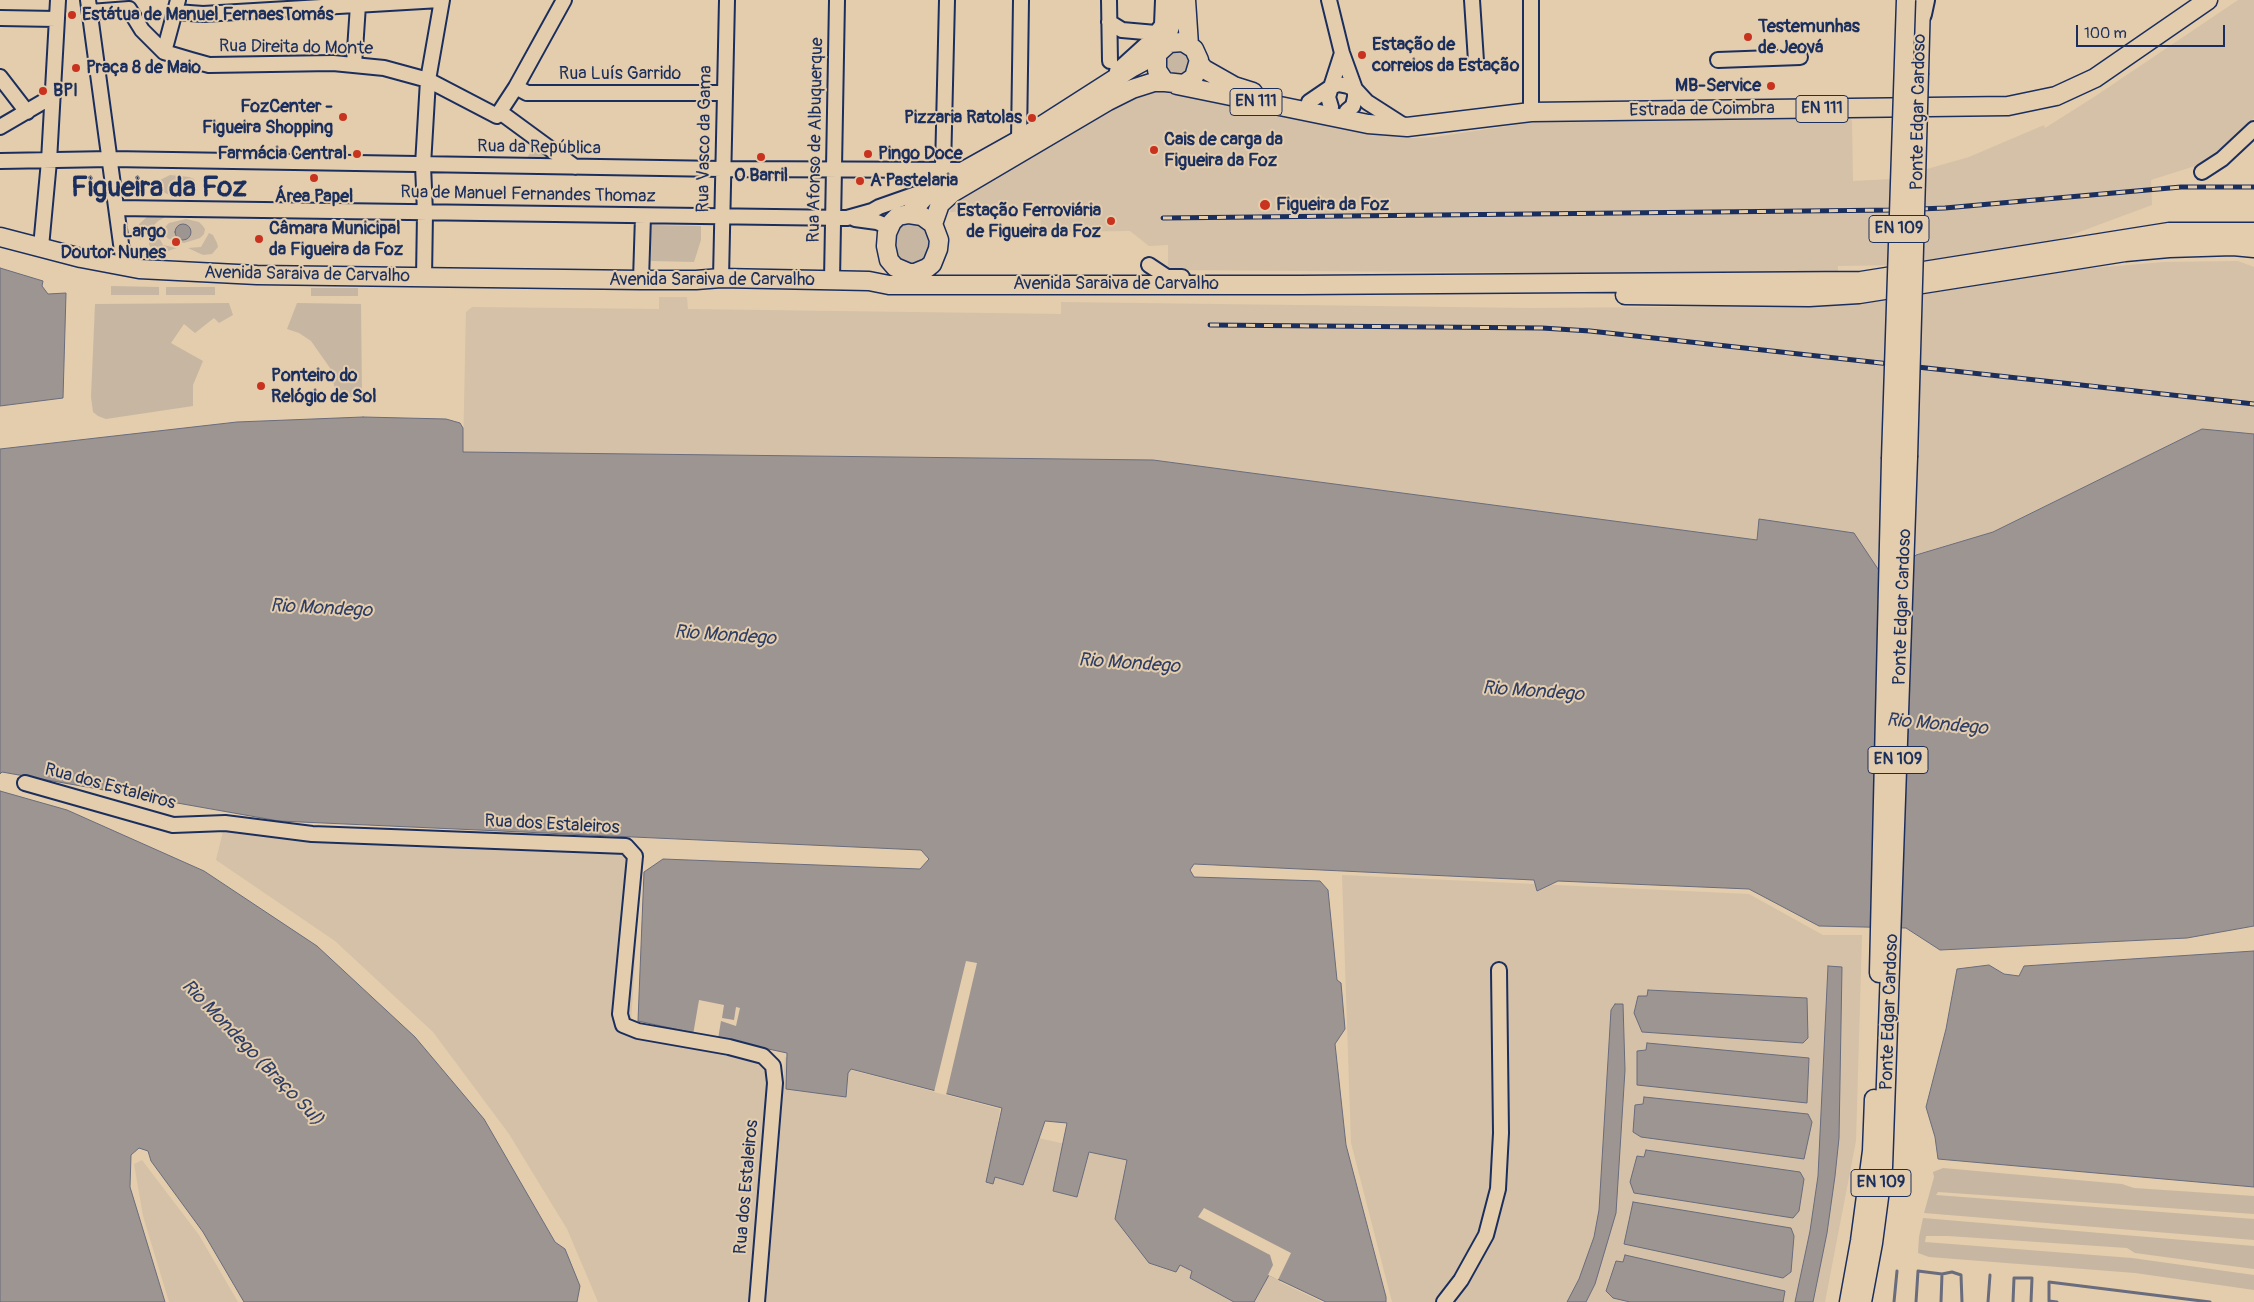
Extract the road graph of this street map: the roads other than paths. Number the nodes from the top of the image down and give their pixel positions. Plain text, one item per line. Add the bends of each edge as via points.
1 (58, 0) edge
2 (441, 0) edge
3 (564, 0) edge
4 (727, 0) edge
5 (837, 0) edge
6 (947, 0) edge
7 (1021, 0) edge
8 (1109, 0) edge
9 (1163, 0) edge
10 (1173, 0) edge
11 (1186, 0) edge
12 (1472, 0) edge
13 (1531, 0) edge
14 (2208, 0) edge
15 (391, 1) edge
16 (1332, 3) edge
17 (356, 4) edge
18 (1914, 5) edge
19 (89, 6) edge
20 (177, 6) edge
21 (0, 18) edge
22 (56, 19) junction
23 (1109, 22) junction
24 (1159, 45) junction
25 (1189, 45) junction
26 (164, 52) junction
27 (1342, 53) junction
28 (1800, 57) dead end
29 (1718, 60) dead end
30 (1110, 61) dead end
31 (1476, 61) dead end
32 (1199, 63) junction
33 (354, 65) junction
34 (0, 76) edge
35 (428, 80) junction
36 (1171, 83) junction
37 (516, 87) junction
38 (1331, 87) junction
39 (1355, 89) junction
40 (724, 93) junction
41 (53, 96) junction
42 (1309, 102) junction
43 (26, 112) junction
44 (1338, 112) junction
45 (1531, 112) junction
46 (499, 114) junction
47 (0, 127) edge
48 (1407, 127) junction
49 (2254, 129) edge
50 (1019, 140) junction
51 (111, 159) junction
52 (0, 161) edge
53 (49, 161) junction
54 (423, 165) junction
55 (575, 167) junction
56 (722, 169) junction
57 (944, 169) junction
58 (834, 170) junction
59 (966, 170) junction
60 (2202, 172) dead end
61 (934, 188) junction
62 (117, 208) junction
63 (872, 212) junction
64 (425, 213) junction
65 (643, 216) junction
66 (722, 216) junction
67 (840, 218) junction
68 (899, 219) junction
69 (933, 224) junction
70 (2254, 232) edge
71 (0, 237) edge
72 (40, 247) junction
73 (2254, 248) edge
74 (936, 257) junction
75 (889, 260) junction
76 (1149, 265) dead end
77 (124, 266) junction
78 (914, 272) junction
79 (424, 278) junction
80 (721, 278) junction
81 (640, 280) junction
82 (832, 280) junction
83 (870, 281) junction
84 (957, 284) junction
85 (1300, 285) junction
86 (1808, 290) junction
87 (25, 783) dead end
88 (1499, 970) dead end
89 (756, 1302) edge
90 (1444, 1302) edge
91 (1849, 1302) edge
92 (1862, 1302) edge

1 - 22 street
2 - 15 street
2 - 35 street
3 - 37 street
4 - 40 street, Rua Vasco da Gama
5 - 58 street, Rua Afonso de Albuquerque
6 - 57 street
7 - 50 street
8 - 23 street
9 - 24 street
10 - 24 main road via 1173,18
11 - 25 main road
12 - 31 street
13 - 45 street
14 - 45 main road, Estrada de Coimbra / EN 111 via 2096,78 2056,96 2008,106
15 - 17 street
16 - 27 street
17 - 20 street via 203,14
17 - 33 street
18 - 91 main road, Ponte Edgar Cardoso / EN 109, bridge via 1891,459 1872,1151
18 - 92 main road, Ponte Edgar Cardoso / EN 109, bridge via 1888,1081 1883,1167
19 - 26 street via 129,9 142,30
19 - 51 street
20 - 26 street
21 - 22 street
22 - 41 street
23 - 24 street
23 - 30 street
24 - 25 main road via 1176,42
24 - 36 main road via 1157,70
24 - 50 main road via 1101,89
25 - 32 main road via 1197,54
26 - 33 street, Rua Direita do Monte via 210,65
27 - 38 street
27 - 39 street
28 - 29 street
32 - 36 main road via 1194,77 1184,84
32 - 42 main road, EN 111 via 1234,86
33 - 35 street, Rua Direita do Monte via 384,68
34 - 43 street
35 - 46 street, Rua Direita do Monte
35 - 54 street
36 - 44 main road, EN 111
36 - 69 main road via 1154,82 1108,101 952,193 940,204
37 - 40 street, Rua Luís Garrido via 527,93
37 - 46 street
38 - 39 street via 1338,84
38 - 42 street
38 - 44 street via 1328,97
39 - 44 street via 1355,102
39 - 48 street via 1367,102
40 - 56 street, Rua Vasco da Gama
41 - 43 street
41 - 53 street
42 - 44 main road, EN 111
43 - 47 street
44 - 48 main road, EN 111 via 1368,124
45 - 48 main road, Estrada de Coimbra / EN 111
46 - 55 street, Rua Direita do Monte
49 - 60 street via 2222,159
50 - 59 main road
51 - 53 street
51 - 54 street, Rua da República
51 - 62 street
52 - 53 street
53 - 72 street
54 - 55 street, Rua da República
54 - 64 street
55 - 56 street, Rua da República
56 - 58 street, Rua da República
56 - 66 street, Rua Vasco da Gama
57 - 58 street, Rua da República
57 - 59 street, Rua da República
58 - 67 street, Rua Afonso de Albuquerque
59 - 61 main road
61 - 63 street, Rua de Manuel Fernandes Thomaz
61 - 68 main road
62 - 64 street, Rua de Manuel Fernandes Thomaz
62 - 77 street
63 - 67 street, Rua de Manuel Fernandes Thomaz
63 - 68 street
64 - 65 street, Rua de Manuel Fernandes Thomaz
64 - 79 street
65 - 66 street, Rua de Manuel Fernandes Thomaz
65 - 81 street
66 - 67 street, Rua de Manuel Fernandes Thomaz
66 - 80 street, Rua Vasco da Gama
67 - 68 street via 876,222
67 - 82 street, Rua Afonso de Albuquerque
68 - 69 main road via 922,216
68 - 75 main road via 886,246
69 - 74 main road via 938,240
70 - 86 main road via 2169,232
71 - 72 main road, Avenida Saraiva de Carvalho
72 - 77 main road, Avenida Saraiva de Carvalho
73 - 86 main road via 2169,248 2125,252 1860,294
74 - 78 main road via 932,264
74 - 84 main road via 942,271
75 - 78 main road via 895,267
75 - 83 main road via 879,279
76 - 85 street via 1167,277 1278,279
77 - 79 main road, Avenida Saraiva de Carvalho via 191,273
78 - 83 main road via 887,281
78 - 84 main road
79 - 81 main road, Avenida Saraiva de Carvalho
80 - 81 main road, Avenida Saraiva de Carvalho
80 - 82 main road, Avenida Saraiva de Carvalho
82 - 83 main road, Avenida Saraiva de Carvalho
83 - 84 main road, Avenida Saraiva de Carvalho via 889,285
84 - 85 main road, Avenida Saraiva de Carvalho
85 - 86 main road, Avenida Saraiva de Carvalho
87 - 89 street, Rua dos Estaleiros via 173,825 225,823 312,834 626,846 636,856 620,1014 623,1025 638,1031 762,1056 773,1066 775,1083
88 - 90 street via 1498,1189 1486,1234 1461,1280

